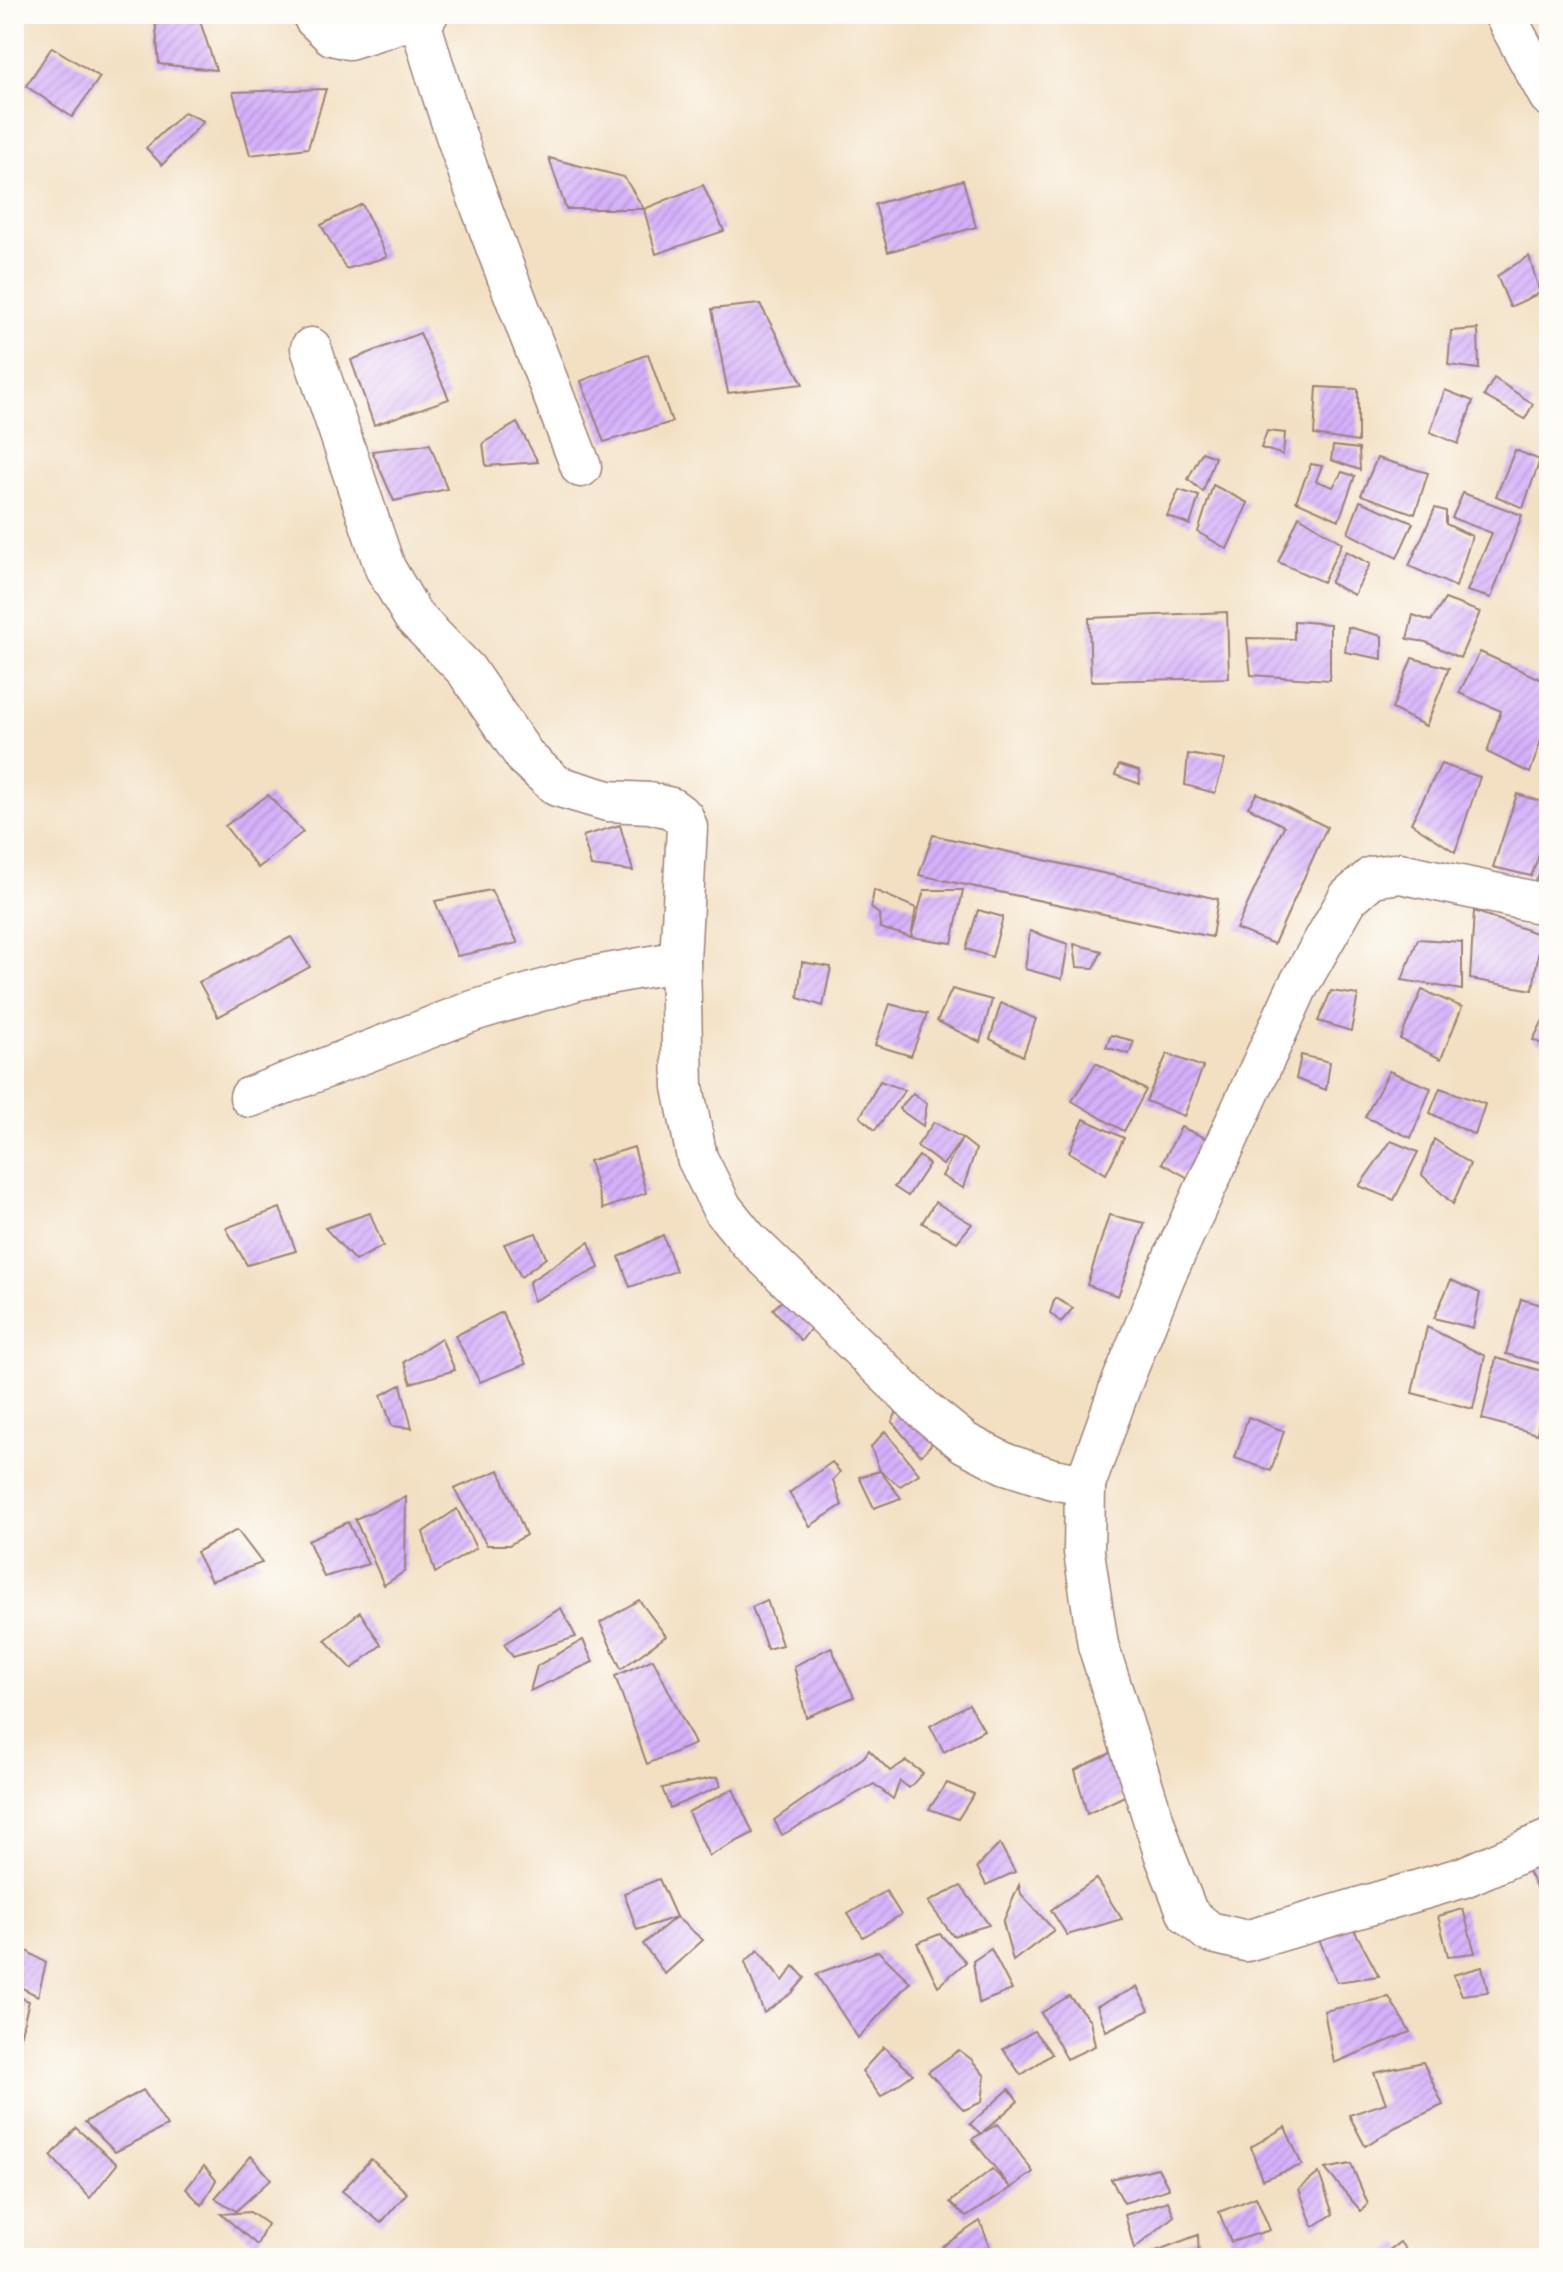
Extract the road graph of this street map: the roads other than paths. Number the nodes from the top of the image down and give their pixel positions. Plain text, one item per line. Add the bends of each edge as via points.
1 (313, 14) edge
2 (1504, 14) edge
3 (424, 16) edge
4 (1549, 96) edge
5 (311, 348) dead end
6 (581, 467) dead end
7 (1549, 905) edge
8 (680, 961) junction
9 (250, 1097) dead end
10 (1085, 1485) junction
11 (1549, 1840) edge

1 - 3 street via 332,35 349,39
2 - 4 street
3 - 6 street via 434,71
5 - 8 street via 385,568 413,616 466,670 526,758 557,786 608,801 671,808 683,817 687,827
7 - 10 street via 1400,873 1372,877 1348,898 1297,988 1165,1276
8 - 9 street via 580,979 473,1011
8 - 10 street via 683,1087 697,1158 722,1208 748,1240 965,1443 1006,1464
10 - 11 street via 1084,1552 1098,1645 1165,1856 1188,1914 1209,1932 1246,1941 1464,1877

